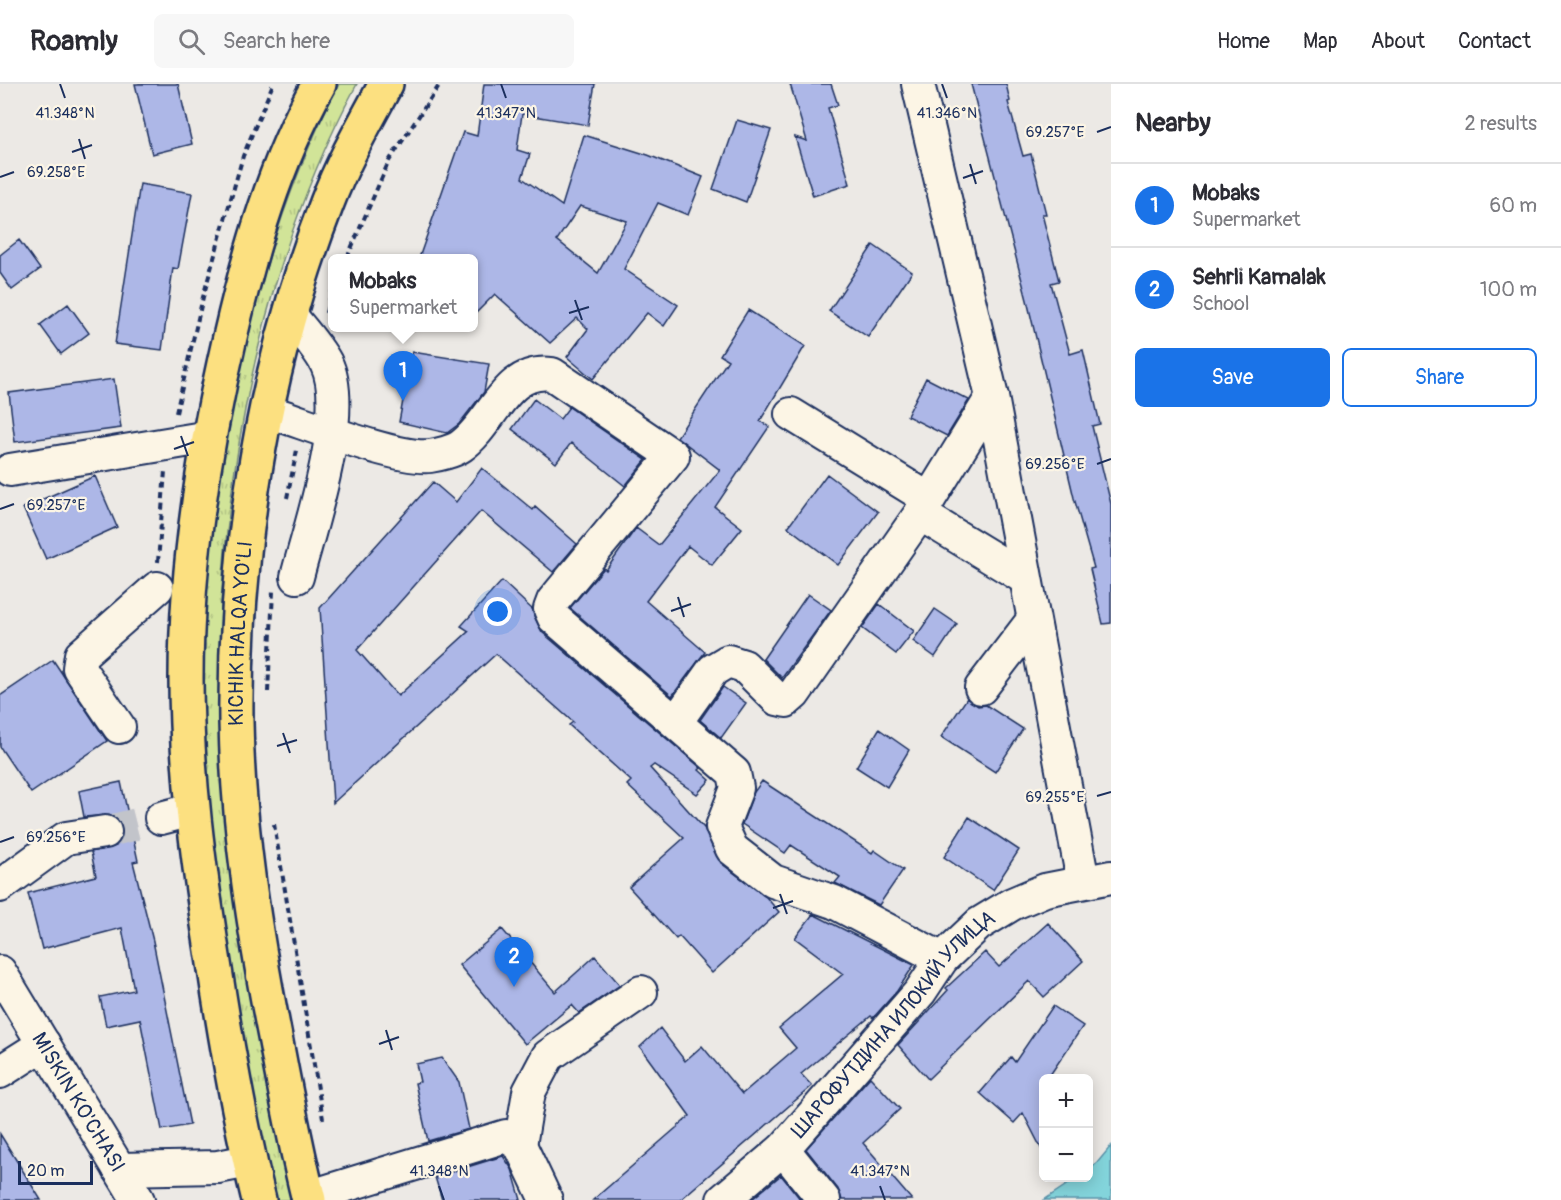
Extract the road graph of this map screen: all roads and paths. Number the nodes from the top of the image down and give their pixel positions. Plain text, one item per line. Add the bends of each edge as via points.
1 (319, 84) edge
2 (386, 84) edge
3 (440, 84) edge
4 (918, 84) edge
5 (348, 254) edge
6 (328, 309) edge
7 (291, 315) junction
8 (324, 323) dead end
9 (992, 397) junction
10 (267, 411) junction
11 (790, 414) dead end
12 (303, 422) junction
13 (333, 432) junction
14 (209, 437) junction
15 (10, 470) dead end
16 (286, 504) dead end
17 (925, 507) junction
18 (1025, 578) junction
19 (285, 581) joint
20 (157, 588) dead end
21 (1033, 620) junction
22 (981, 688) dead end
23 (267, 703) dead end
24 (676, 722) junction
25 (119, 727) dead end
26 (273, 820) dead end
27 (105, 832) tunnel mouth
28 (1097, 879) edge
29 (0, 886) edge
30 (942, 958) junction
31 (0, 972) edge
32 (641, 992) dead end
33 (44, 1044) junction
34 (0, 1072) edge
35 (323, 1121) dead end
36 (520, 1145) junction
37 (783, 1149) junction
38 (249, 1161) junction
39 (119, 1168) junction
40 (309, 1198) edge
41 (138, 1200) edge
42 (259, 1200) edge
43 (546, 1200) edge
44 (723, 1200) edge
45 (824, 1200) edge

1 - 14 highway via 287,147 262,218 233,322
2 - 7 highway, KICHIK HALQA YO'LI via 327,202
3 - 5 path via 388,161
4 - 9 street
6 - 8 path
7 - 10 highway, KICHIK HALQA YO'LI
7 - 13 street via 326,364 332,392
9 - 17 street
9 - 18 street
10 - 12 street
10 - 40 highway, KICHIK HALQA YO'LI via 242,587 236,698 238,780 254,921
11 - 17 street
12 - 13 street
12 - 16 path
13 - 19 street
13 - 24 street via 394,452 429,456 460,447 521,378 536,372 552,374 673,456 550,609 554,618
14 - 15 street
14 - 38 highway via 188,605 186,719 176,814 218,994
17 - 18 street
17 - 24 street via 786,701 777,699 744,666 728,661 713,670
18 - 21 street
19 - 23 path
20 - 25 street via 81,655 79,669
21 - 22 street
21 - 28 street
24 - 30 street via 734,773 737,788 722,827 732,849 773,881 834,902
26 - 35 path
27 - 29 street via 66,838
28 - 30 street, ШАРОФУТДИНА ИЛОКИЙ УЛИЦА via 1045,890 1012,904 979,924
30 - 37 street, ШАРОФУТДИНА ИЛОКИЙ УЛИЦА via 920,992
31 - 33 street, MISKIN KO'CHASI
32 - 36 street via 548,1056 529,1092
33 - 34 street
33 - 39 street, MISKIN KO'CHASI
36 - 40 street via 506,1136
36 - 43 street
37 - 44 street, ШАРОФУТДИНА ИЛОКИЙ УЛИЦА
37 - 45 street
38 - 39 street via 218,1167
38 - 42 highway
39 - 41 street, MISKIN KO'CHASI

